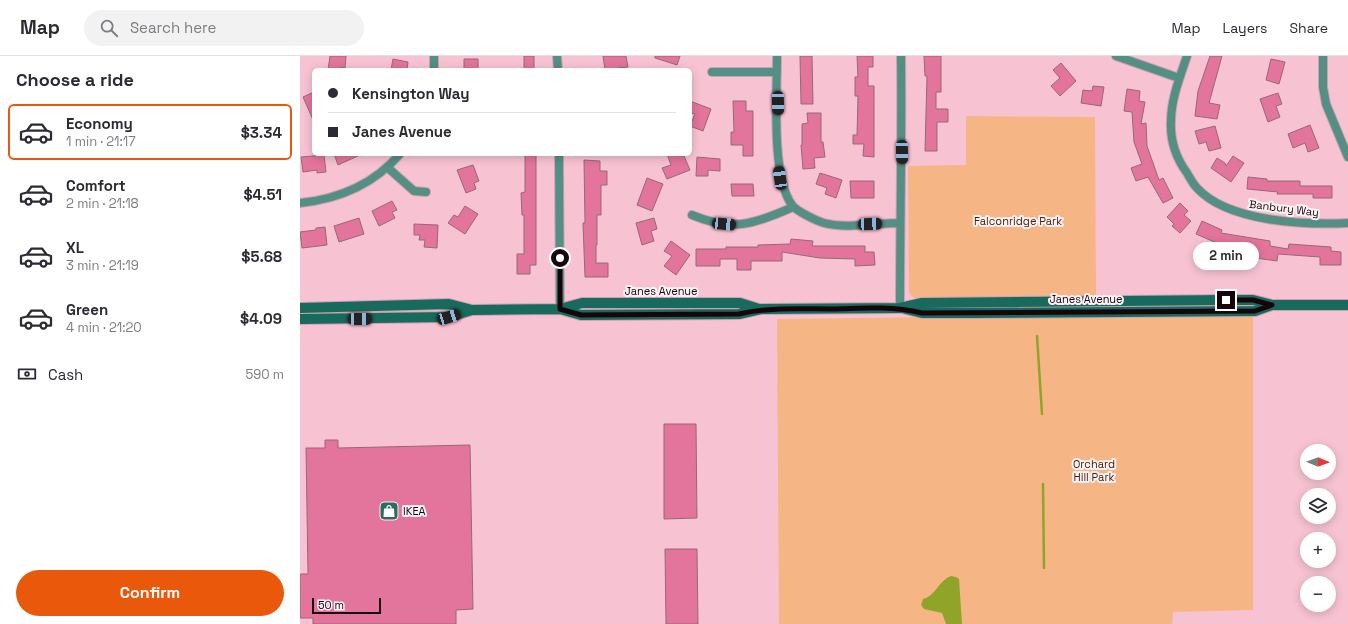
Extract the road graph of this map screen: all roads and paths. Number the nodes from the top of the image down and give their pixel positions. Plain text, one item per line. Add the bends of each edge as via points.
1 (434, 56) edge
2 (557, 56) edge
3 (777, 56) edge
4 (901, 56) edge
5 (1116, 56) edge
6 (1187, 56) edge
7 (1323, 56) edge
8 (434, 68) edge
9 (558, 68) edge
10 (712, 72) dead end
11 (777, 72) junction
12 (1179, 78) junction
13 (398, 156) edge
14 (559, 156) edge
15 (1348, 157) edge
16 (387, 167) junction
17 (426, 192) dead end
18 (300, 203) edge
19 (793, 206) junction
20 (692, 215) dead end
21 (900, 222) junction
22 (1348, 223) edge
23 (1348, 305) edge
24 (300, 308) edge
25 (900, 308) junction
26 (560, 309) junction
27 (472, 310) junction
28 (300, 319) edge

1 - 8 street
2 - 9 street
3 - 11 street
4 - 21 street
5 - 12 street
6 - 12 street, Banbury Way
7 - 15 street via 1326,104
10 - 11 street
11 - 19 street via 778,165 782,184
12 - 22 street, Banbury Way via 1171,111 1171,134 1178,157 1197,188 1227,208 1250,216 1324,224
13 - 16 street
14 - 26 street
16 - 17 street via 414,191
16 - 18 street via 352,190 324,200
19 - 20 street via 764,220 740,225 709,222
19 - 21 street via 817,220 831,224
21 - 25 street
23 - 25 street, Janes Avenue via 1272,305 1253,300 1202,300 922,303
24 - 27 street, Janes Avenue via 449,304
25 - 26 street, Janes Avenue via 761,309 740,303 582,303
26 - 27 street, Janes Avenue
27 - 28 street, Janes Avenue via 449,317

